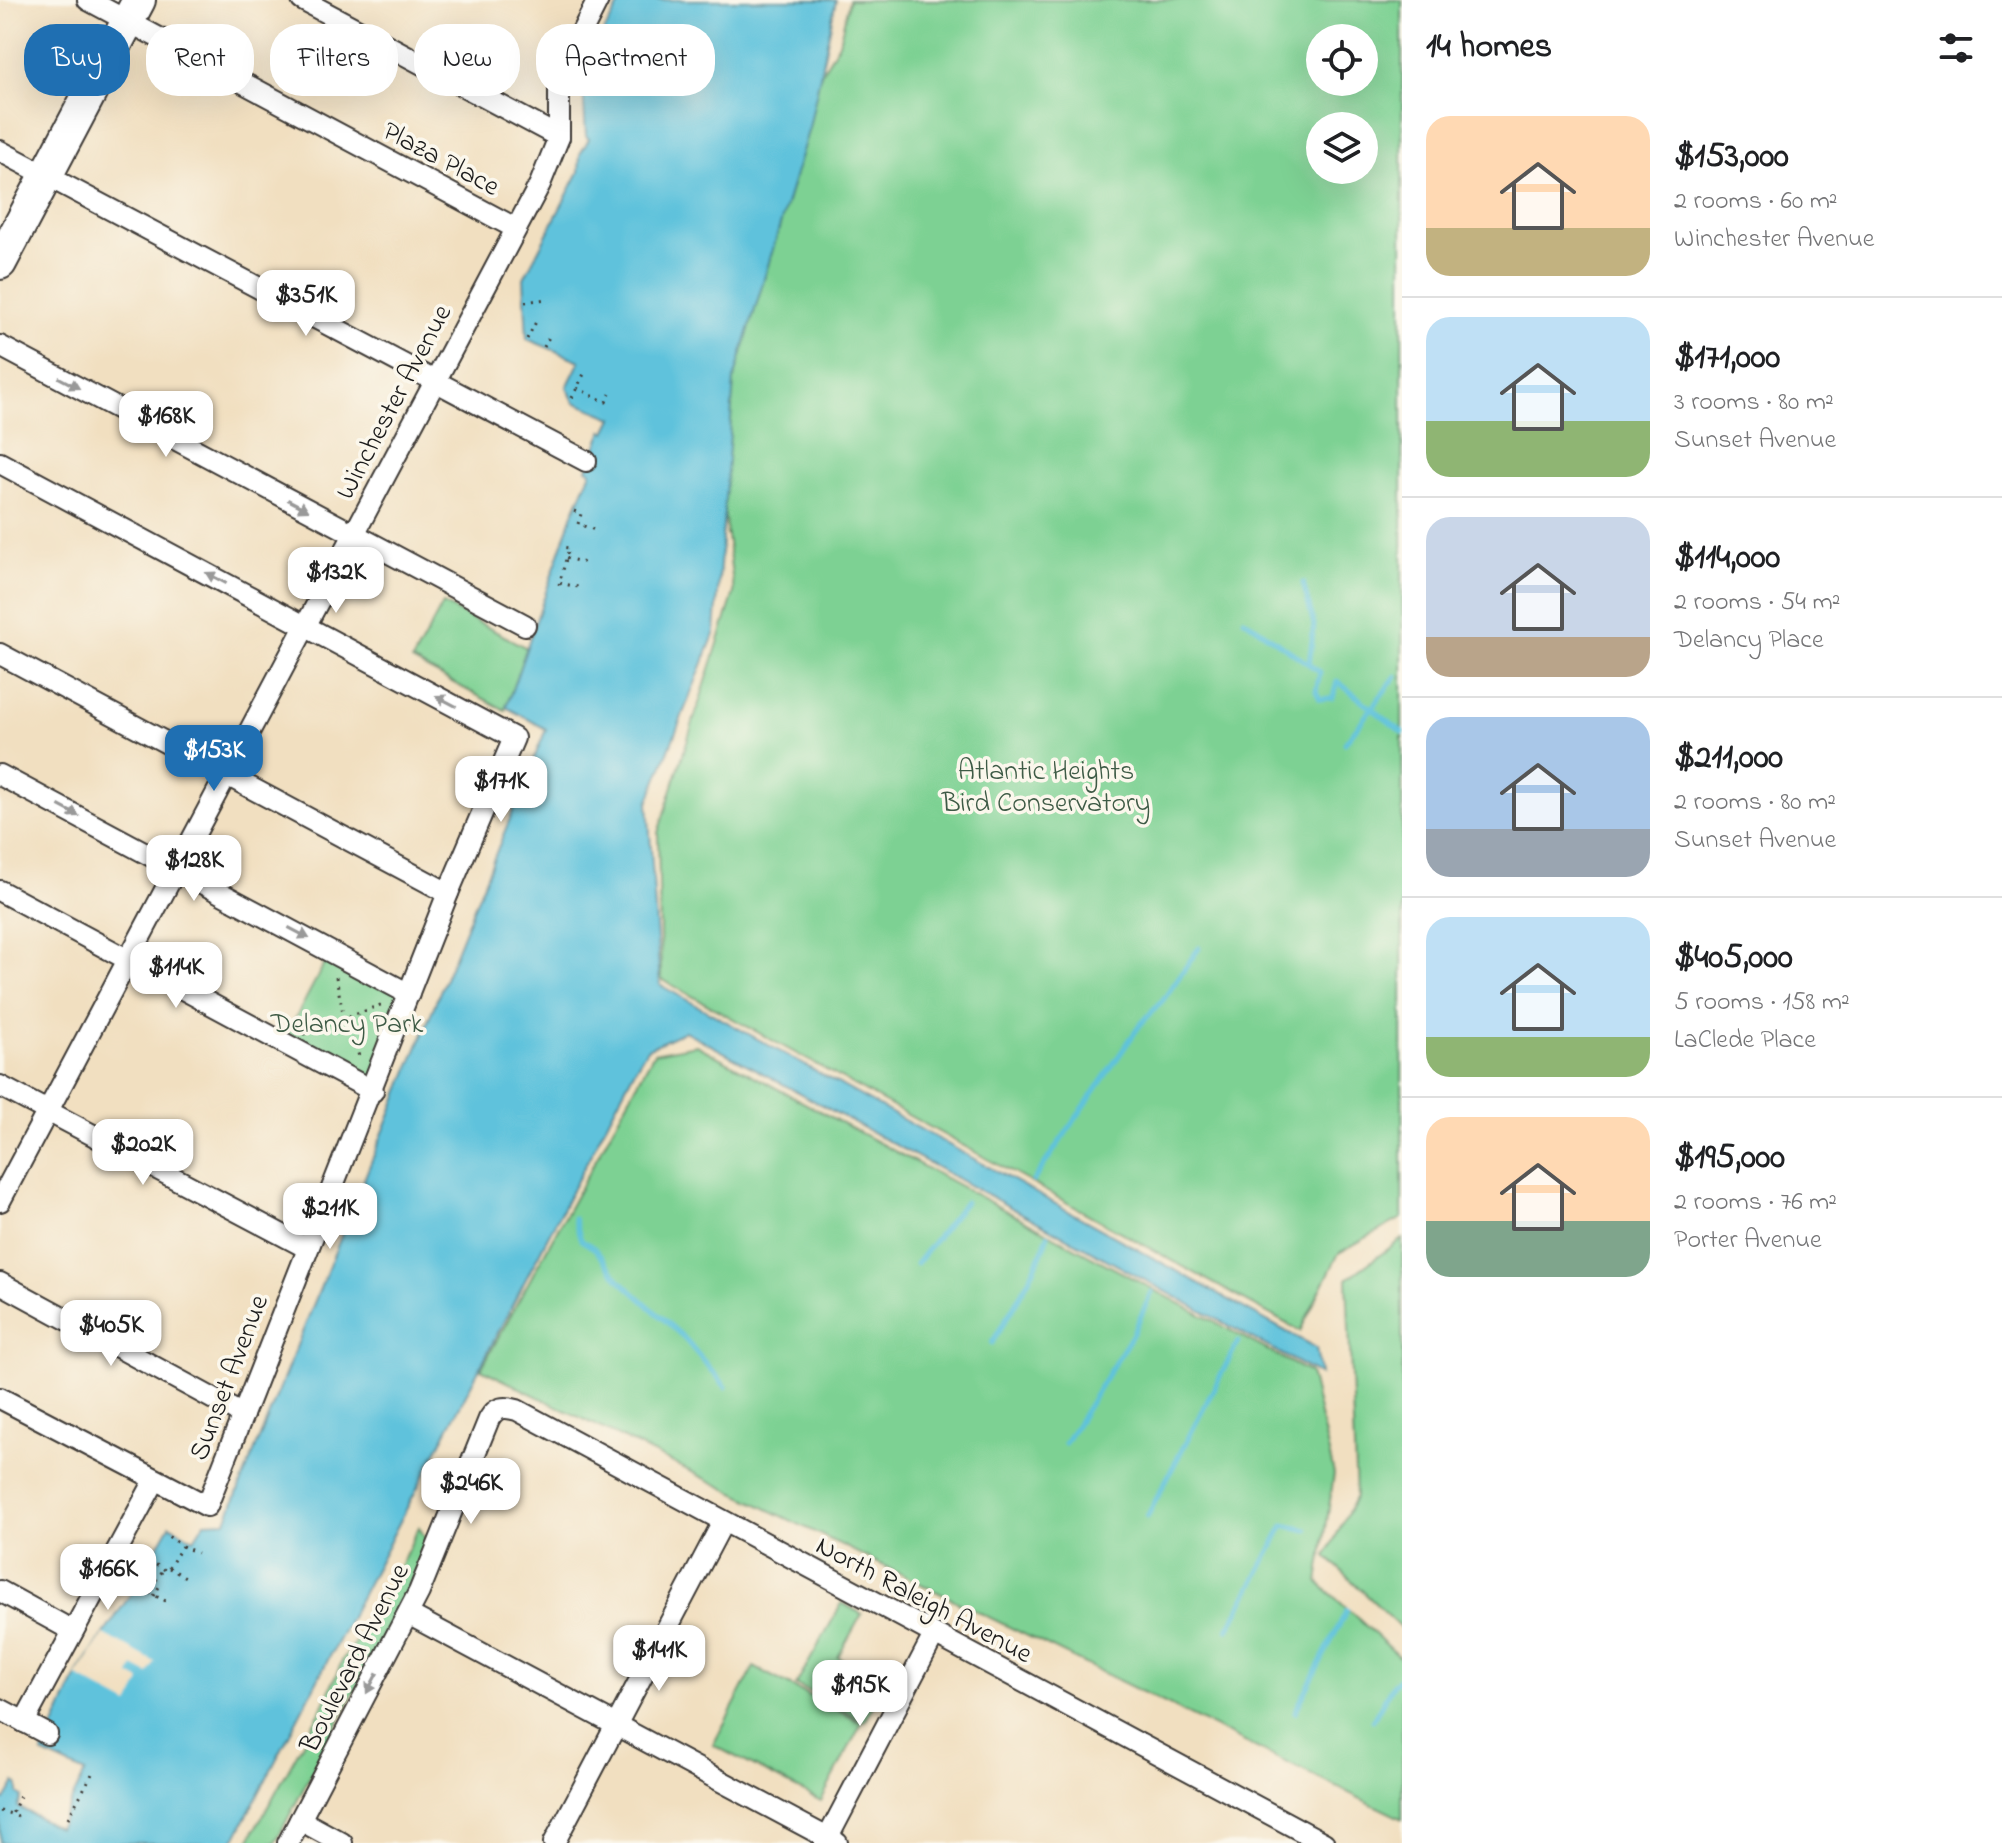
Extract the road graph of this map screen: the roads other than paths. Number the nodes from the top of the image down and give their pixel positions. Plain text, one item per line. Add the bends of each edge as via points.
1 (88, 0) edge
2 (302, 0) edge
3 (597, 0) edge
4 (133, 10) edge
5 (559, 137) junction
6 (0, 151) edge
7 (47, 175) junction
8 (515, 228) junction
9 (0, 263) edge
10 (0, 346) edge
11 (434, 382) junction
12 (586, 461) dead end
13 (0, 463) edge
14 (353, 534) junction
15 (525, 625) dead end
16 (306, 626) junction
17 (0, 654) edge
18 (227, 774) junction
19 (0, 775) edge
20 (176, 868) junction
21 (0, 891) edge
22 (448, 893) junction
23 (129, 959) junction
24 (409, 994) junction
25 (0, 1086) edge
26 (373, 1091) junction
27 (47, 1111) junction
28 (0, 1201) edge
29 (307, 1248) junction
30 (0, 1283) edge
31 (0, 1398) edge
32 (500, 1408) joint
33 (243, 1415) junction
34 (154, 1482) junction
35 (723, 1522) junction
36 (0, 1591) edge
37 (408, 1614) junction
38 (73, 1631) junction
39 (934, 1635) junction
40 (0, 1709) edge
41 (24, 1722) junction
42 (616, 1726) junction
43 (47, 1734) dead end
44 (300, 1820) junction
45 (830, 1842) edge
46 (288, 1843) edge
47 (342, 1843) edge
48 (554, 1843) edge
49 (1324, 1843) edge

1 - 4 street, Plaza Place
2 - 5 street
3 - 5 street, Winchester Avenue via 559,77
4 - 7 main road
4 - 8 street, Plaza Place
5 - 8 street, Winchester Avenue
6 - 7 street
7 - 9 main road
7 - 11 street
8 - 11 street, Winchester Avenue
10 -> 14 street
11 - 12 street
11 - 14 street, Winchester Avenue
16 -> 13 street
14 - 15 street
14 - 16 street, Winchester Avenue
16 - 18 street, Winchester Avenue
22 -> 16 street, Sunset Avenue via 514,738
17 - 18 street
18 - 20 street, Winchester Avenue
18 - 22 street
19 -> 20 street
20 - 23 street, Winchester Avenue
20 -> 24 street
21 - 23 street
22 - 24 street, Sunset Avenue
23 - 26 street
23 - 27 street, Winchester Avenue
24 - 26 street, Sunset Avenue
25 - 27 street
26 - 29 street, Sunset Avenue
27 - 28 street, Winchester Avenue
27 - 29 street
29 - 33 street, Sunset Avenue
30 - 33 street
31 - 34 street
32 - 35 street, North Raleigh Avenue via 517,1410
32 - 37 street, Boulevard Avenue via 486,1425
33 - 34 street, Sunset Avenue via 207,1506
34 - 38 street, Sunset Avenue
35 - 39 street, North Raleigh Avenue
35 - 42 street
36 - 38 street
37 - 42 street
37 -> 44 street, Boulevard Avenue
38 - 41 street, Sunset Avenue
39 - 45 street
39 - 49 street, North Raleigh Avenue
40 - 41 street
41 - 43 street
42 - 45 street
42 - 48 street
44 - 46 street, Boulevard Avenue
44 - 47 street

